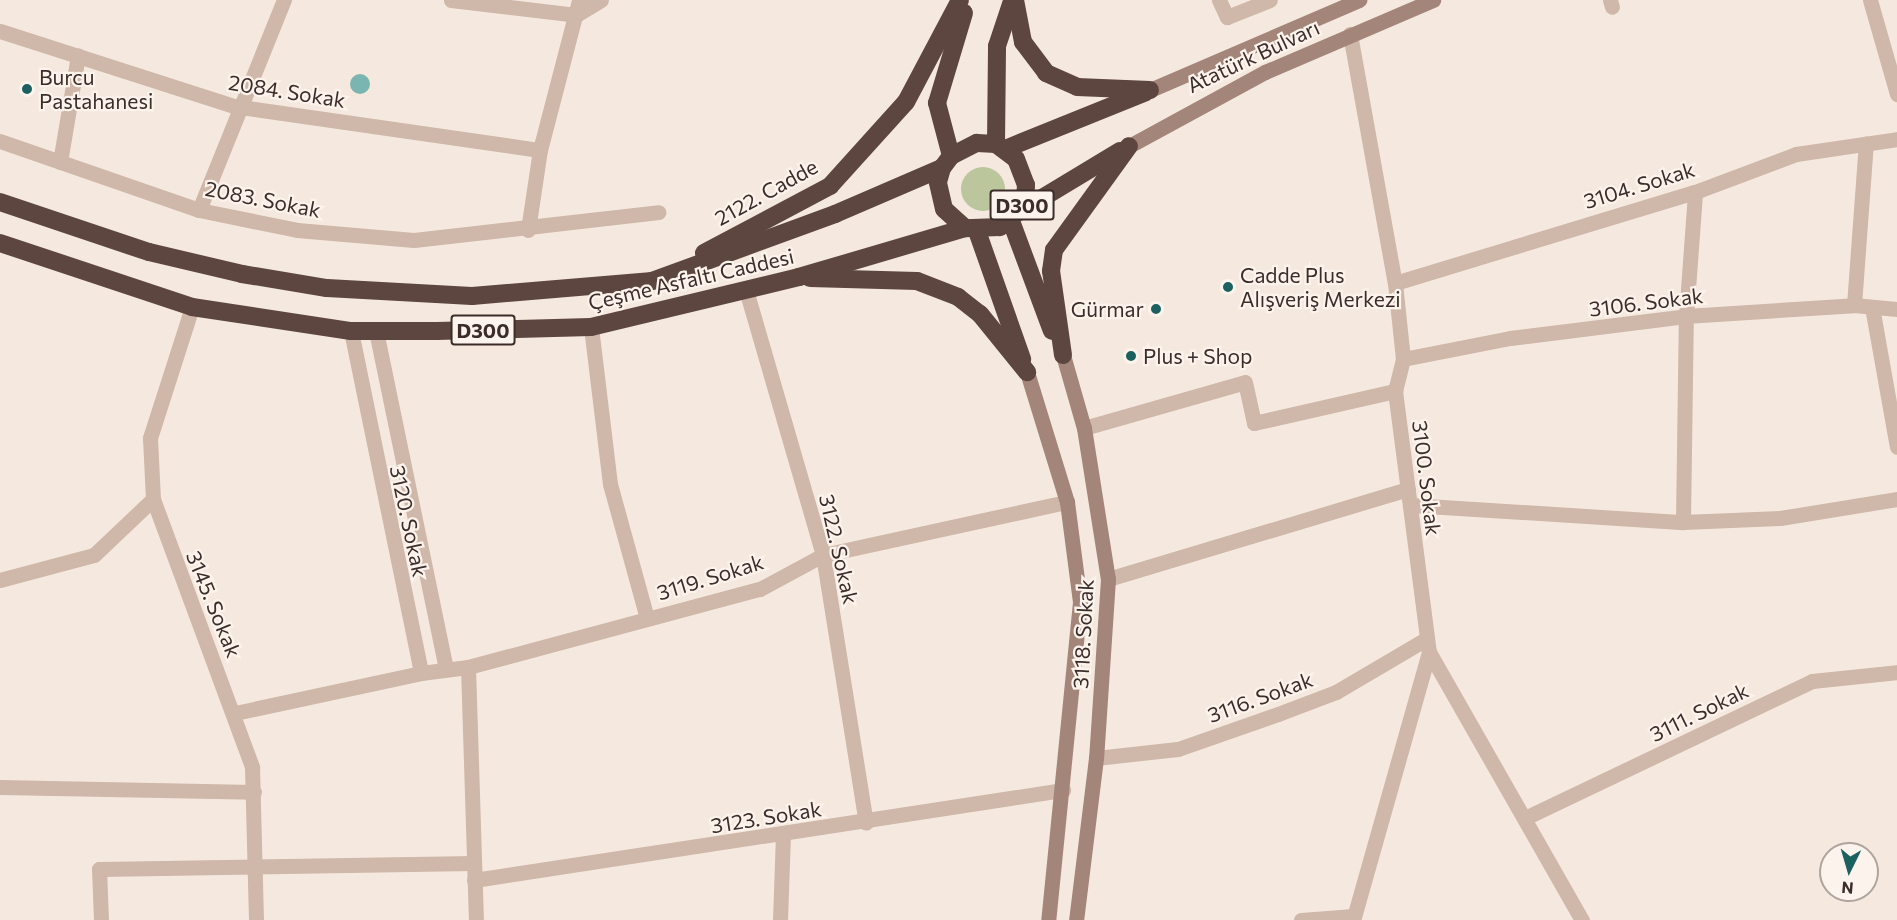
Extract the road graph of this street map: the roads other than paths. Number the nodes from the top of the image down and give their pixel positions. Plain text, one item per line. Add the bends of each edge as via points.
1 (284, 0) edge
2 (452, 0) edge
3 (601, 0) edge
4 (960, 0) edge
5 (968, 0) edge
6 (1013, 0) edge
7 (1219, 0) edge
8 (1270, 0) edge
9 (1359, 0) edge
10 (1433, 0) edge
11 (1870, 0) edge
12 (577, 8) edge
13 (0, 31) edge
14 (1350, 34) junction
15 (1890, 38) edge
16 (78, 56) junction
17 (1150, 90) junction
18 (1897, 94) edge
19 (238, 107) junction
20 (1897, 139) edge
21 (0, 141) edge
22 (1866, 143) junction
23 (1001, 146) junction
24 (1129, 146) junction
25 (540, 150) junction
26 (60, 162) junction
27 (946, 162) junction
28 (1695, 192) junction
29 (0, 202) edge
30 (199, 210) junction
31 (658, 212) dead end
32 (1015, 216) junction
33 (971, 229) junction
34 (528, 230) junction
35 (0, 243) edge
36 (799, 277) junction
37 (652, 281) junction
38 (1395, 283) junction
39 (746, 290) junction
40 (1854, 306) junction
41 (192, 307) junction
42 (1872, 307) junction
43 (1897, 309) edge
44 (1686, 316) junction
45 (591, 327) junction
46 (351, 331) junction
47 (376, 331) junction
48 (1063, 355) junction
49 (1403, 359) junction
50 (1027, 372) junction
51 (1395, 391) junction
52 (1084, 428) junction
53 (1897, 447) edge
54 (1408, 489) junction
55 (153, 499) junction
56 (1897, 499) edge
57 (1067, 502) junction
58 (1411, 505) junction
59 (1683, 522) junction
60 (823, 555) junction
61 (1108, 579) junction
62 (0, 580) edge
63 (647, 618) junction
64 (1427, 646) junction
65 (468, 667) junction
66 (446, 669) junction
67 (1897, 672) edge
68 (421, 673) junction
69 (235, 713) junction
70 (1096, 758) junction
71 (0, 787) edge
72 (1063, 790) junction
73 (254, 792) junction
74 (1527, 818) junction
75 (866, 823) junction
76 (783, 835) junction
77 (474, 863) junction
78 (255, 866) junction
79 (474, 880) junction
80 (1353, 918) edge
81 (101, 920) edge
82 (256, 920) edge
83 (476, 920) edge
84 (780, 920) edge
85 (1048, 920) edge
86 (1076, 920) edge
87 (1300, 920) edge
88 (1582, 920) edge

1 - 19 street
2 - 12 street
3 - 12 street
4 - 37 highway, 2122. Cadde / D300 via 906,102 830,186
5 - 27 highway via 937,103
6 - 17 highway via 1023,42 1054,78 1077,87
6 - 23 highway via 997,46
7 - 8 street via 1227,17
9 - 17 main road, Atatürk Bulvarı
10 - 14 main road, Atatürk Bulvarı / D300
11 - 15 street
12 - 25 street
13 - 16 street, 2084. Sokak
14 - 24 main road, Atatürk Bulvarı / D300 via 1199,104
14 - 38 street, 3100. Sokak
15 - 18 street
16 - 19 street, 2084. Sokak
16 - 26 street
17 - 23 highway
19 - 25 street, 2084. Sokak
19 - 30 street
20 - 22 street, 3104. Sokak
21 - 26 street, 2083. Sokak
22 - 28 street, 3104. Sokak via 1796,154
22 - 40 street
23 - 27 highway via 976,143
23 - 32 highway, D300 via 1016,159 1026,185
24 - 32 highway, D300
24 - 48 highway via 1054,250 1051,271
25 - 34 street
26 - 30 street, 2083. Sokak
27 - 33 highway, D300 via 938,182 944,209
27 - 37 highway via 777,237
28 - 38 street, 3104. Sokak
28 - 44 street
29 - 37 highway, Çeşme Asfaltı Caddesi / D300 via 149,252 327,288 472,296
30 - 34 street, 2083. Sokak via 297,230 414,240
31 - 34 street, 2083. Sokak
32 - 33 highway, D300
32 - 48 highway
33 - 36 highway, Çeşme Asfaltı Caddesi / D300
33 - 50 highway
35 - 41 highway, Çeşme Asfaltı Caddesi / D300
36 - 39 highway, Çeşme Asfaltı Caddesi / D300
36 - 50 highway via 917,281 958,297 981,314
38 - 49 street, 3100. Sokak
39 - 45 highway, Çeşme Asfaltı Caddesi / D300
39 - 60 street, 3122. Sokak
40 - 42 street, 3106. Sokak
40 - 44 street, 3106. Sokak
41 - 46 highway, Çeşme Asfaltı Caddesi / D300
41 - 55 street, 3145. Sokak via 150,438
42 - 43 street, 3106. Sokak
42 - 53 street
44 - 49 street, 3106. Sokak via 1510,338
44 - 59 street
45 - 47 highway, Çeşme Asfaltı Caddesi / D300
45 - 63 street via 610,484
46 - 47 highway, Çeşme Asfaltı Caddesi / D300
46 - 68 street, 3120. Sokak
47 - 66 street
48 - 52 main road, 3118. Sokak
49 - 51 street, 3100. Sokak
50 - 57 main road, 3118. Sokak
51 - 52 street via 1254,423 1245,382
51 - 54 street, 3100. Sokak
52 - 61 main road, 3118. Sokak
54 - 58 street, 3100. Sokak
54 - 61 street
55 - 62 street via 94,555
55 - 69 street, 3145. Sokak
56 - 59 street via 1780,518
57 - 60 street, 3119. Sokak
57 - 72 main road, 3118. Sokak via 1080,602
58 - 59 street
58 - 64 street, 3100. Sokak
60 - 63 street, 3119. Sokak via 760,589
60 - 75 street, 3122. Sokak
61 - 70 main road, 3118. Sokak
63 - 65 street, 3119. Sokak
64 - 70 street, 3116. Sokak via 1336,692 1178,750
64 - 74 street
64 - 80 street, 3100. Sokak
65 - 66 street
65 - 77 street
66 - 68 street
67 - 74 street, 3111. Sokak via 1812,681
68 - 69 street
69 - 73 street, 3145. Sokak
70 - 86 main road, 3118. Sokak
71 - 73 street
72 - 75 street, 3123. Sokak
72 - 85 main road, 3118. Sokak
73 - 78 street, 3145. Sokak
74 - 88 street
75 - 76 street, 3123. Sokak
76 - 79 street, 3123. Sokak
76 - 84 street
77 - 78 street
77 - 79 street
78 - 81 street via 99,869
78 - 82 street, 3145. Sokak
79 - 83 street
80 - 87 street

